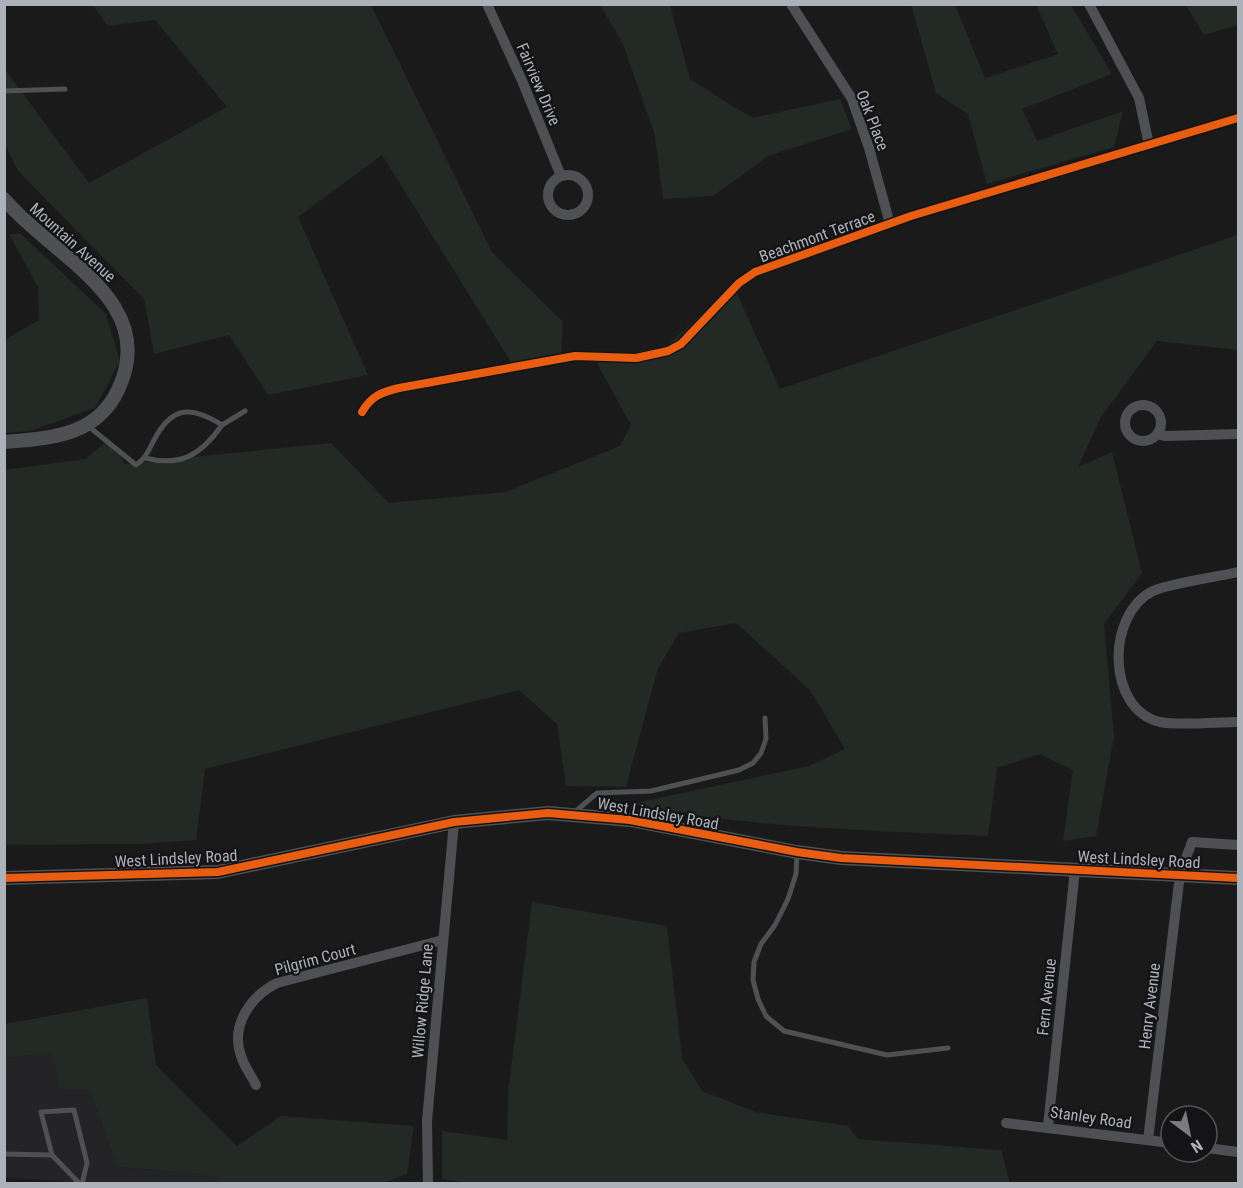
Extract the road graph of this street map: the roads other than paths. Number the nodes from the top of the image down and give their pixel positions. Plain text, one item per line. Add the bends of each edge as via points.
1 (487, 4) edge
2 (790, 4) edge
3 (1089, 4) edge
4 (65, 89) dead end
5 (4, 91) edge
6 (1239, 118) edge
7 (1149, 145) junction
8 (561, 176) dead end
9 (4, 199) edge
10 (890, 224) junction
11 (245, 411) dead end
12 (362, 412) dead end
13 (87, 425) junction
14 (222, 425) junction
15 (1157, 434) dead end
16 (1239, 434) edge
17 (4, 442) edge
18 (145, 458) junction
19 (1239, 572) edge
20 (765, 718) dead end
21 (1239, 722) edge
22 (574, 813) junction
23 (454, 822) junction
24 (1239, 845) edge
25 (798, 852) junction
26 (1075, 870) junction
27 (1180, 874) junction
28 (4, 878) edge
29 (1239, 878) edge
30 (443, 940) junction
31 (948, 1048) dead end
32 (256, 1084) dead end
33 (1006, 1123) dead end
34 (1048, 1126) junction
35 (1148, 1140) junction
36 (1159, 1141) edge
37 (1219, 1150) edge
38 (1239, 1152) edge
39 (4, 1154) edge
40 (52, 1155) junction
41 (81, 1184) edge
42 (428, 1184) edge

1 - 8 street, Fairview Drive
2 - 10 street, Oak Place via 852,99
3 - 7 street via 1139,98
4 - 5 lane
6 - 7 street, Beachmont Terrace
7 - 10 street, Beachmont Terrace
9 - 13 street, Mountain Avenue via 92,278 113,303 123,323 128,345 124,377 106,410
10 - 12 street, Beachmont Terrace via 755,272 669,351 636,358 575,356 409,386 379,393
11 - 14 lane
13 - 17 street, Mountain Avenue via 61,436
13 - 18 lane via 136,465
14 - 18 lane via 213,439 183,458 173,462
14 - 18 lane via 199,412 175,414 163,423
15 - 16 street
19 - 21 street via 1154,591 1136,604 1123,622 1118,648 1119,673 1140,712 1160,722
20 - 22 lane via 766,739 761,753 753,763 739,770 651,791 597,794
22 - 23 street, West Lindsley Road
22 - 25 street, West Lindsley Road
23 - 28 street, West Lindsley Road via 230,870
23 - 30 street, Willow Ridge Lane
24 - 27 street, Henry Avenue via 1192,842
25 - 26 street, West Lindsley Road via 895,862
25 - 31 lane via 788,899 754,963 753,980 766,1016 784,1031 887,1055
26 - 27 street, West Lindsley Road
26 - 34 street, Fern Avenue
27 - 29 street, West Lindsley Road
27 - 35 street, Henry Avenue
30 - 32 street, Pilgrim Court via 277,983 261,993 244,1015 239,1035 241,1056
30 - 42 street, Willow Ridge Lane via 427,1121
33 - 34 street, Stanley Road
34 - 35 street, Stanley Road
35 - 36 street, Stanley Road
37 - 38 street
39 - 40 lane
40 - 41 lane
40 - 41 lane via 41,1112 74,1110 87,1163

